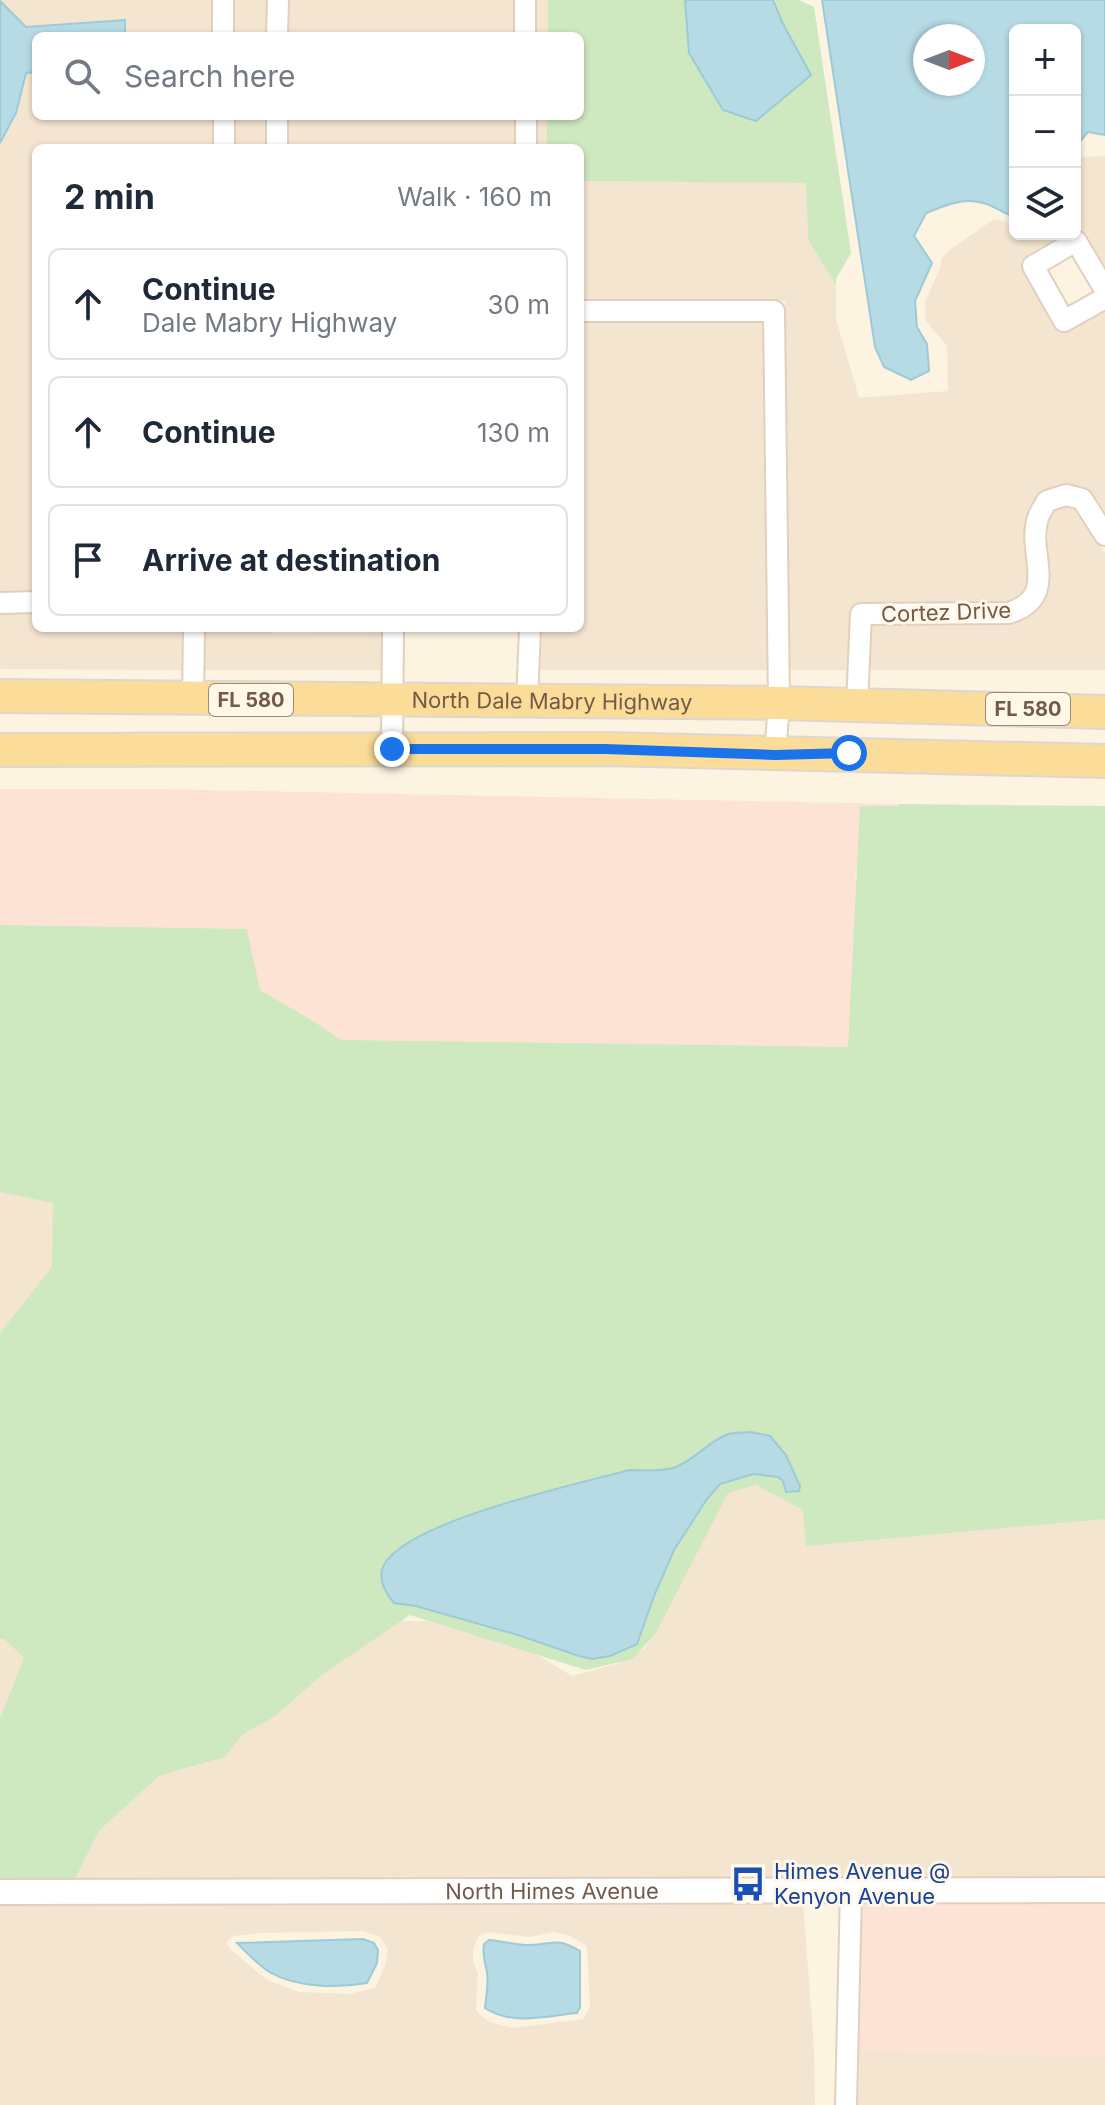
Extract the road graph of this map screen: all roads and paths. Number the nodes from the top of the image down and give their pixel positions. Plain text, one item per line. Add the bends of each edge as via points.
1 (223, 0) edge
2 (278, 0) edge
3 (525, 0) edge
4 (223, 32) edge
5 (277, 32) edge
6 (525, 32) edge
7 (224, 120) edge
8 (277, 120) edge
9 (526, 120) edge
10 (224, 144) edge
11 (277, 144) edge
12 (526, 144) edge
13 (1105, 290) edge
14 (1105, 298) edge
15 (584, 311) edge
16 (1105, 535) edge
17 (32, 602) edge
18 (0, 603) edge
19 (194, 632) edge
20 (393, 632) edge
21 (530, 632) edge
22 (0, 696) edge
23 (193, 700) junction
24 (393, 701) junction
25 (527, 703) junction
26 (779, 703) junction
27 (857, 705) junction
28 (1105, 712) edge
29 (392, 749) junction
30 (0, 750) edge
31 (775, 755) junction
32 (1105, 761) edge
33 (1105, 1890) edge
34 (851, 1891) junction
35 (0, 1892) edge
36 (846, 2105) edge

1 - 4 street
2 - 5 street
3 - 6 street
7 - 10 street
8 - 11 street
9 - 12 street
13 - 14 street via 1076,241 1033,266 1064,321
15 - 26 street via 774,311
16 - 27 street, Cortez Drive via 1082,499 1066,495 1047,501 1037,520 1038,585 1024,608 1009,613 861,614
17 - 18 street
19 - 23 street
20 - 24 street
21 - 25 street
22 - 23 main road, North Dale Mabry Highway / FL 580
23 - 24 main road, North Dale Mabry Highway / FL 580
24 - 25 main road, North Dale Mabry Highway / FL 580
24 - 29 street
25 - 26 main road, North Dale Mabry Highway / FL 580
26 - 27 main road, North Dale Mabry Highway / FL 580
26 - 31 street
27 - 28 main road, North Dale Mabry Highway / FL 580
29 - 30 main road, FL 580
29 - 31 main road, FL 580
31 - 32 main road, FL 580
33 - 34 street, North Himes Avenue
34 - 35 street, North Himes Avenue
34 - 36 street

